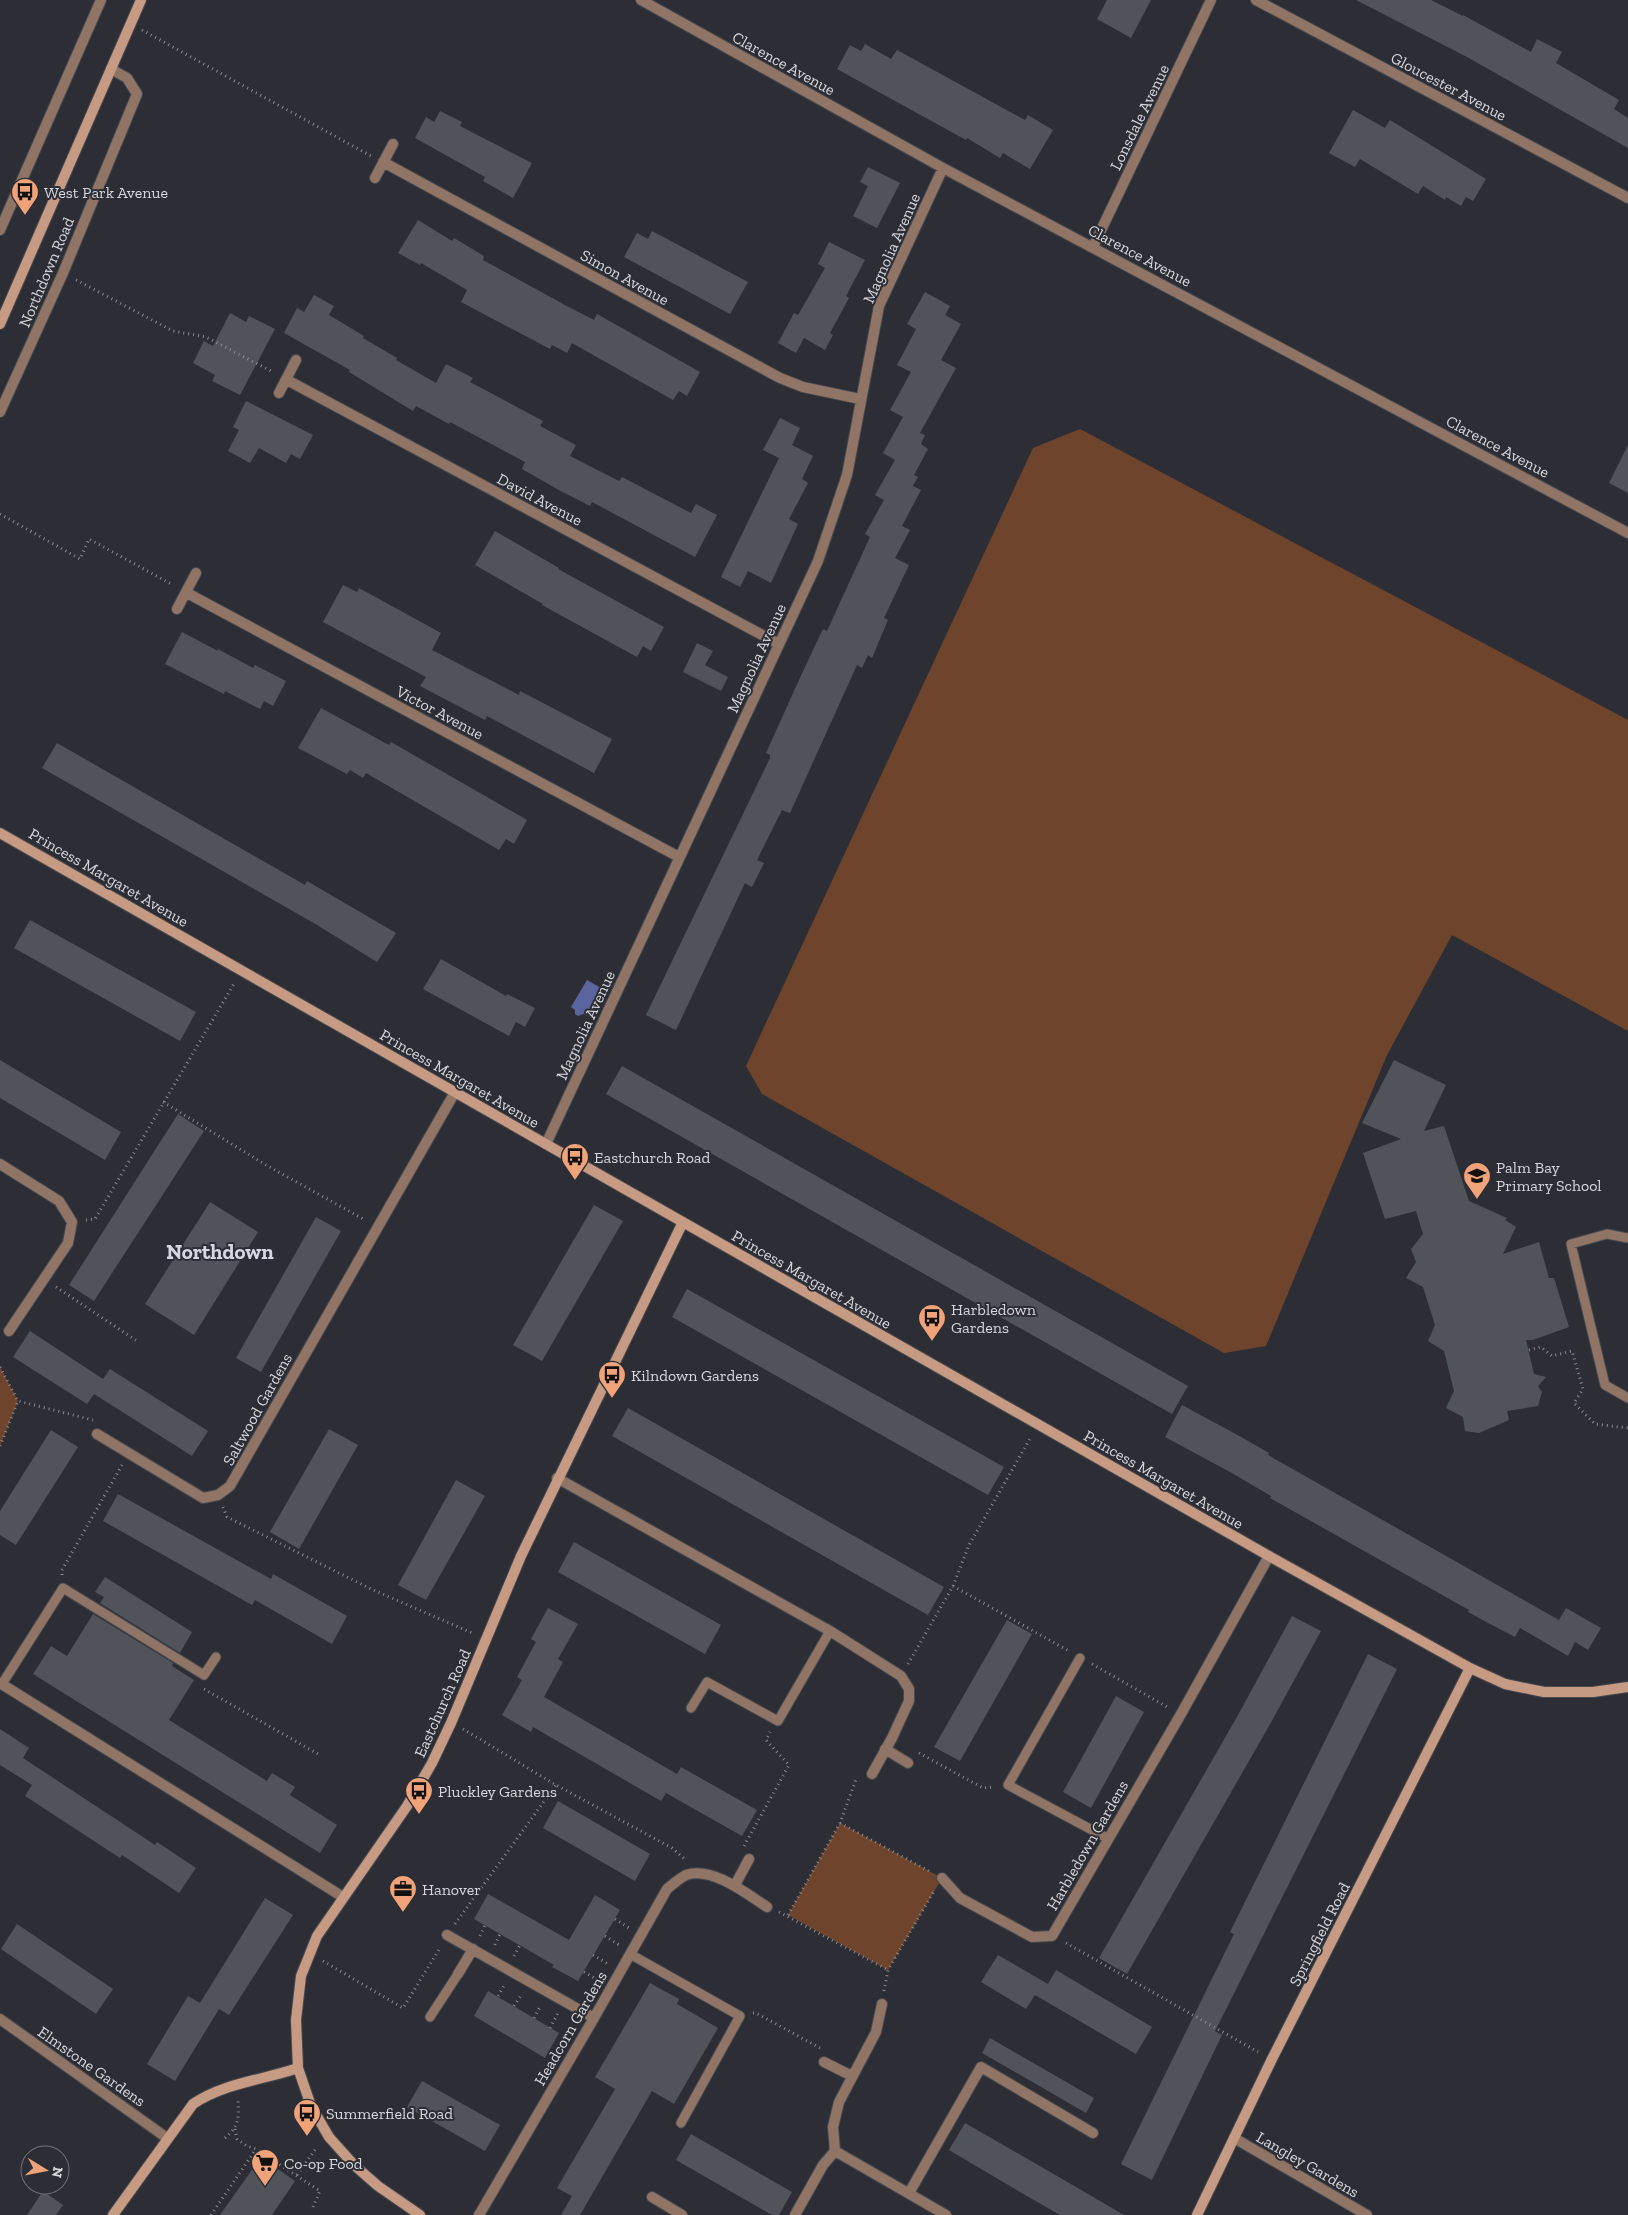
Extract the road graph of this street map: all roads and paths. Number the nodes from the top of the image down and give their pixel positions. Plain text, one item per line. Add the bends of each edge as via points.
1 (101, 0) edge
2 (142, 0) edge
3 (641, 0) edge
4 (1211, 0) edge
5 (1256, 0) edge
6 (131, 24) junction
7 (111, 69) junction
8 (393, 144) dead end
9 (383, 162) junction
10 (943, 168) junction
11 (375, 178) dead end
12 (1628, 198) edge
13 (0, 230) edge
14 (1093, 247) junction
15 (63, 273) junction
16 (0, 324) edge
17 (296, 360) dead end
18 (287, 380) junction
19 (279, 393) dead end
20 (860, 399) junction
21 (0, 412) edge
22 (0, 514) edge
23 (1628, 533) edge
24 (196, 573) dead end
25 (187, 593) junction
26 (177, 610) dead end
27 (778, 644) junction
28 (0, 832) edge
29 (679, 857) junction
30 (241, 970) junction
31 (454, 1092) junction
32 (164, 1102) junction
33 (546, 1144) junction
34 (0, 1164) edge
35 (72, 1222) junction
36 (683, 1222) junction
37 (378, 1228) junction
38 (1628, 1238) edge
39 (44, 1279) junction
40 (9, 1331) dead end
41 (137, 1341) dead end
42 (1529, 1350) dead end
43 (0, 1367) edge
44 (1628, 1398) edge
45 (18, 1401) junction
46 (1038, 1425) junction
47 (1628, 1428) edge
48 (97, 1434) joint
49 (0, 1446) edge
50 (129, 1454) junction
51 (557, 1478) junction
52 (218, 1495) junction
53 (1269, 1556) junction
54 (63, 1588) junction
55 (830, 1631) junction
56 (487, 1640) junction
57 (216, 1657) dead end
58 (1080, 1658) dead end
59 (1470, 1668) junction
60 (204, 1675) junction
61 (901, 1676) junction
62 (1, 1684) edge
63 (1628, 1687) edge
64 (691, 1708) dead end
65 (778, 1721) junction
66 (451, 1722) junction
67 (885, 1750) junction
68 (917, 1752) dead end
69 (318, 1754) dead end
70 (908, 1762) dead end
71 (872, 1774) joint
72 (1008, 1786) junction
73 (840, 1823) junction
74 (1107, 1838) junction
75 (749, 1859) joint
76 (700, 1872) junction
77 (942, 1878) junction
78 (735, 1885) junction
79 (343, 1897) junction
80 (767, 1907) joint
81 (788, 1915) junction
82 (447, 1935) dead end
83 (1052, 1936) junction
84 (473, 1949) junction
85 (630, 1954) junction
86 (888, 1970) junction
87 (458, 1974) joint
88 (882, 2004) joint
89 (740, 2016) junction
90 (430, 2017) dead end
91 (594, 2018) junction
92 (0, 2019) edge
93 (1272, 2059) junction
94 (824, 2062) joint
95 (298, 2068) junction
96 (852, 2076) junction
97 (237, 2084) junction
98 (681, 2124) dead end
99 (236, 2129) junction
100 (1093, 2134) dead end
101 (329, 2137) junction
102 (167, 2138) junction
103 (225, 2138) dead end
104 (1234, 2138) junction
105 (256, 2149) junction
106 (835, 2151) junction
107 (297, 2176) junction
108 (909, 2193) junction
109 (652, 2197) dead end
110 (313, 2207) dead end
111 (113, 2215) edge
112 (211, 2215) edge
113 (420, 2215) edge
114 (479, 2215) edge
115 (682, 2215) edge
116 (795, 2215) edge
117 (946, 2215) edge
118 (1197, 2215) edge
119 (1367, 2215) edge

1 - 13 street
2 - 6 main road, Northdown Road
3 - 10 street, Clarence Avenue
4 - 14 street, Lonsdale Avenue
5 - 12 street, Gloucester Avenue
6 - 7 main road, Northdown Road
6 - 9 path
7 - 15 street, Northdown Road via 126,78 137,94
7 - 16 main road, Northdown Road
8 - 9 street
9 - 11 street
9 - 20 street, Simon Avenue via 780,378 803,387
10 - 14 street, Clarence Avenue
10 - 20 street, Magnolia Avenue via 879,306
14 - 23 street, Clarence Avenue
15 - 18 path via 172,331 206,336
15 - 21 street, Northdown Road
17 - 18 street
18 - 19 street
18 - 27 street, David Avenue
20 - 27 street, Magnolia Avenue via 847,475 832,523 818,561
22 - 25 path via 80,559 89,539
24 - 25 street
25 - 26 street
25 - 29 street, Victor Avenue
27 - 29 street, Magnolia Avenue
28 - 30 main road, Princess Margaret Avenue
29 - 33 street, Magnolia Avenue
30 - 31 main road, Princess Margaret Avenue
30 - 32 path
31 - 33 main road, Princess Margaret Avenue
31 - 37 street, Saltwood Gardens
32 - 35 path via 95,1219
32 - 37 path via 266,1165
33 - 36 main road, Princess Margaret Avenue
34 - 35 street via 59,1201
35 - 39 street via 68,1244
36 - 46 main road, Princess Margaret Avenue
36 - 51 main road, Eastchurch Road
37 - 52 street, Saltwood Gardens via 239,1472 230,1486
38 - 44 lane via 1607,1234 1571,1244 1605,1385
39 - 40 street
39 - 41 path
42 - 47 path via 1541,1348 1552,1356 1572,1350 1583,1390 1574,1402 1595,1424
43 - 45 path
45 - 48 path via 103,1422
45 - 49 path
46 - 53 main road, Princess Margaret Avenue
46 - 61 path via 969,1545 953,1586
48 - 50 street
50 - 52 street via 203,1498
50 - 54 path via 62,1570
51 - 55 street
51 - 56 main road, Eastchurch Road via 520,1556
52 - 56 path via 227,1517 371,1589
53 - 59 main road, Princess Margaret Avenue
53 - 74 street, Harbledown Gardens
54 - 60 lane
54 - 62 lane
55 - 61 street
55 - 65 lane
56 - 66 main road, Eastchurch Road
57 - 60 lane
58 - 72 lane
59 - 63 main road, Princess Margaret Avenue via 1505,1684 1544,1692 1593,1692
59 - 93 main road, Springfield Road
60 - 69 path via 203,1689
61 - 67 street via 909,1689 909,1701
62 - 79 street
64 - 65 lane via 707,1682
65 - 75 path via 766,1740 789,1765 740,1852
66 - 76 path via 556,1785 672,1848
66 - 79 main road, Eastchurch Road via 407,1806
67 - 70 street
67 - 71 street
68 - 72 path via 983,1788
71 - 73 path via 860,1769
72 - 74 lane
73 - 77 path
73 - 81 path
74 - 83 street, Harbledown Gardens
75 - 78 street
76 - 78 street
76 - 85 street, Headcorn Gardens via 686,1876 667,1888
77 - 83 street, Harbledown Gardens via 960,1898 1032,1937
77 - 86 path
78 - 80 street
79 - 95 main road, Eastchurch Road via 317,1936 301,1976 296,2020
80 - 81 path
81 - 86 path
82 - 84 street
83 - 93 path
84 - 87 street
84 - 91 street
85 - 89 lane
85 - 91 street, Headcorn Gardens
86 - 88 path
87 - 90 lane
88 - 96 street via 876,2032
89 - 94 path via 756,2013 825,2051
89 - 98 lane
91 - 114 street, Headcorn Gardens
92 - 102 street, Elmstone Gardens
93 - 104 main road, Springfield Road
94 - 96 street
95 - 97 main road
95 - 101 main road, Eastchurch Road via 312,2106
96 - 106 street via 839,2102 833,2127
97 - 99 path via 239,2114
97 - 102 main road via 193,2104
99 - 103 path
99 - 105 path via 236,2139
100 - 108 street via 981,2067
101 - 107 path via 314,2150
101 - 113 main road, Eastchurch Road via 378,2186
102 - 111 main road
104 - 118 main road, Springfield Road
104 - 119 street, Langley Gardens
105 - 107 path
105 - 112 path
106 - 108 street
106 - 116 street via 823,2165
107 - 110 path via 320,2191
108 - 117 street
109 - 115 street

